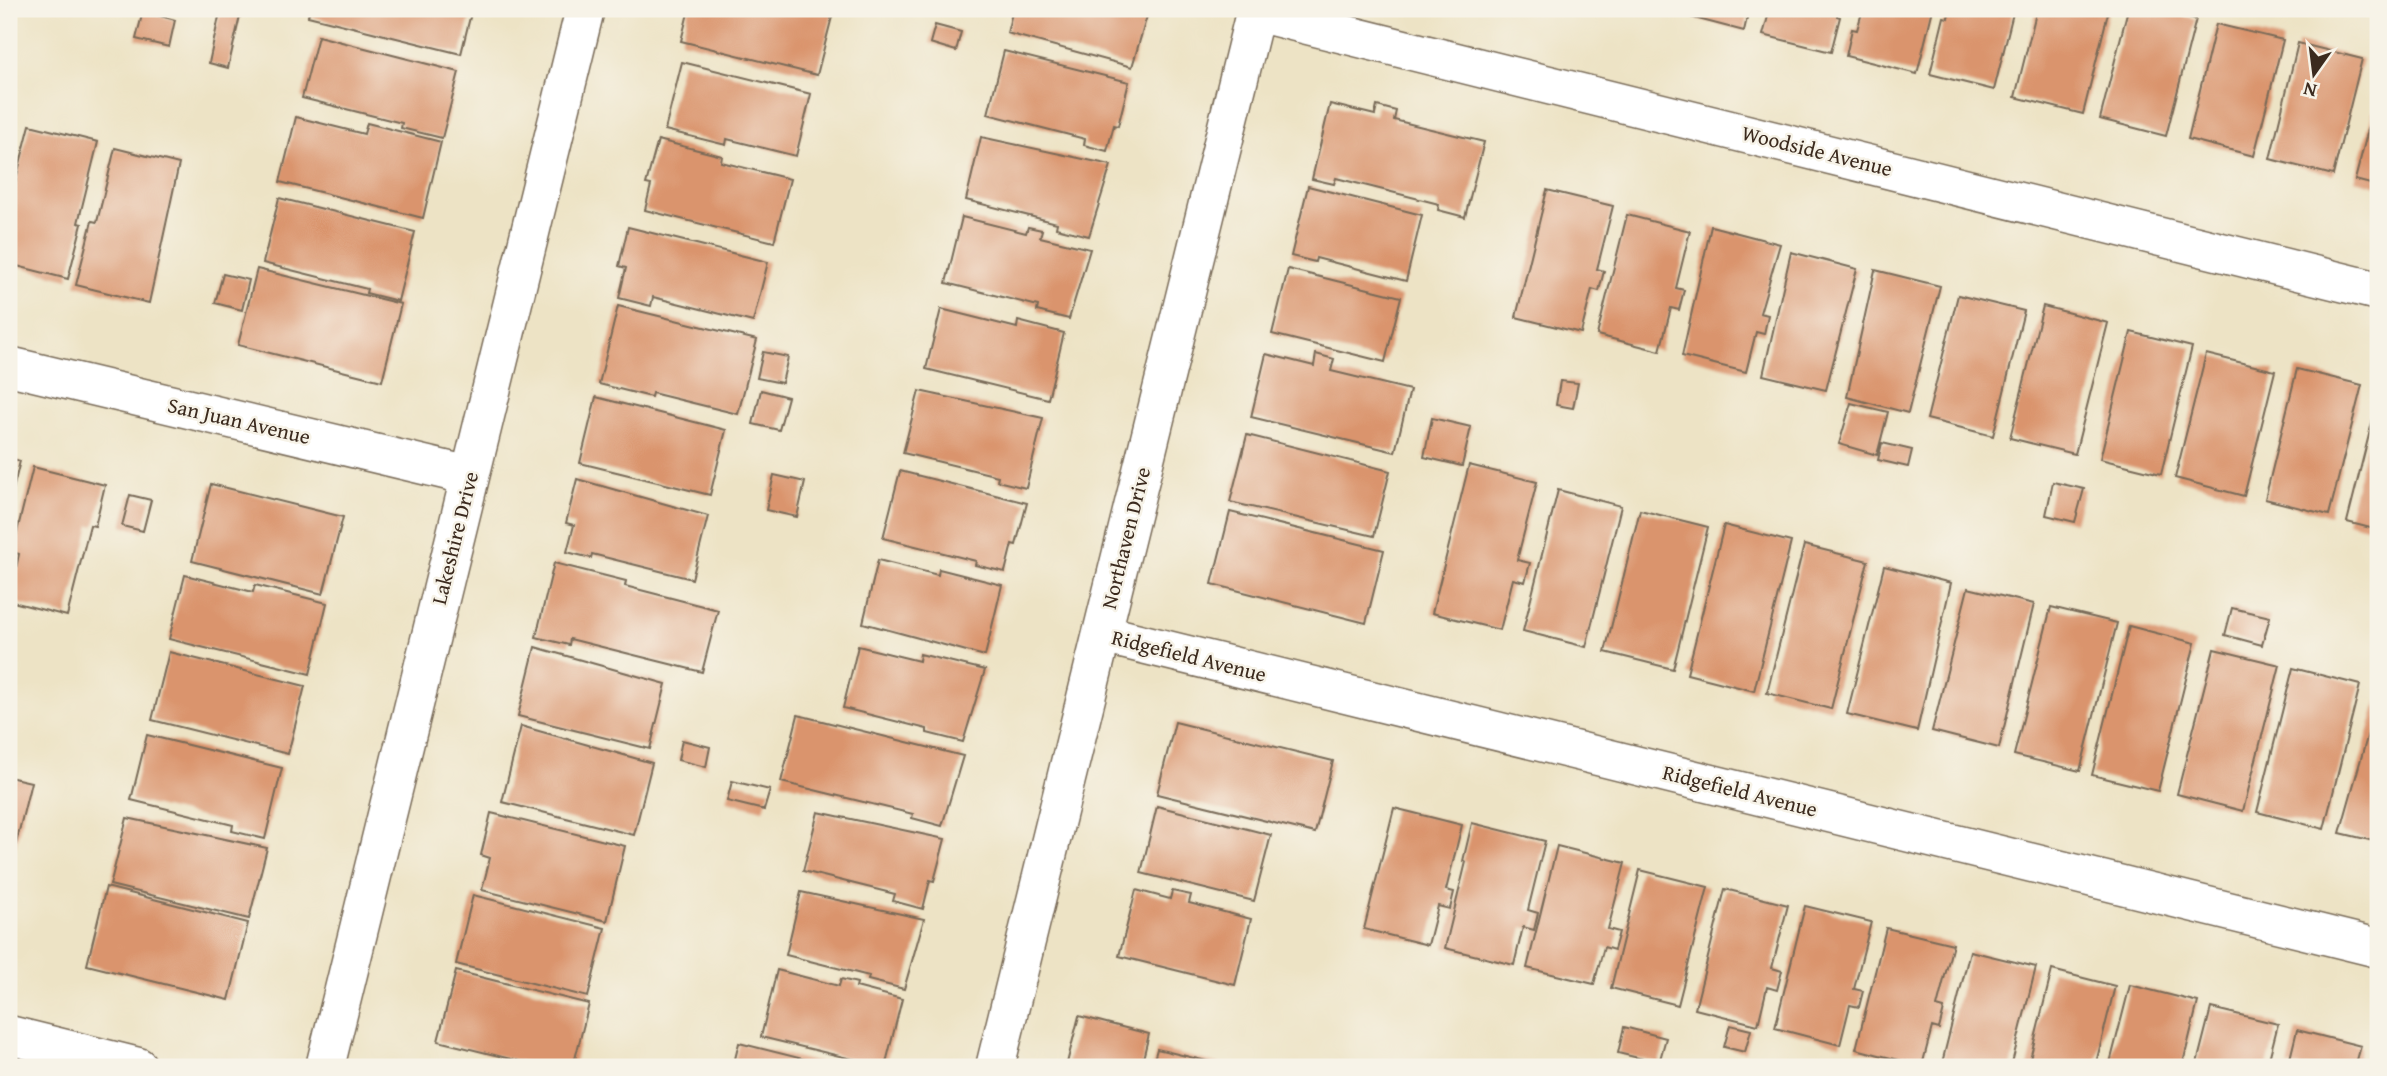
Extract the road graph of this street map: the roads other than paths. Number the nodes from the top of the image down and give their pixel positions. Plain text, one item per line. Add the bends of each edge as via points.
1 (585, 9) edge
2 (1255, 10) edge
3 (2378, 290) edge
4 (9, 366) edge
5 (470, 476) junction
6 (1102, 634) junction
7 (2378, 948) edge
8 (9, 1035) edge
9 (138, 1067) edge
10 (325, 1067) edge
11 (995, 1067) edge

1 - 5 street, Lakeshire Drive
2 - 3 street, Woodside Avenue
2 - 6 street, Northaven Drive
4 - 5 street, San Juan Avenue
5 - 10 street, Lakeshire Drive
6 - 7 street, Ridgefield Avenue
6 - 11 street, Northaven Drive
8 - 9 street

